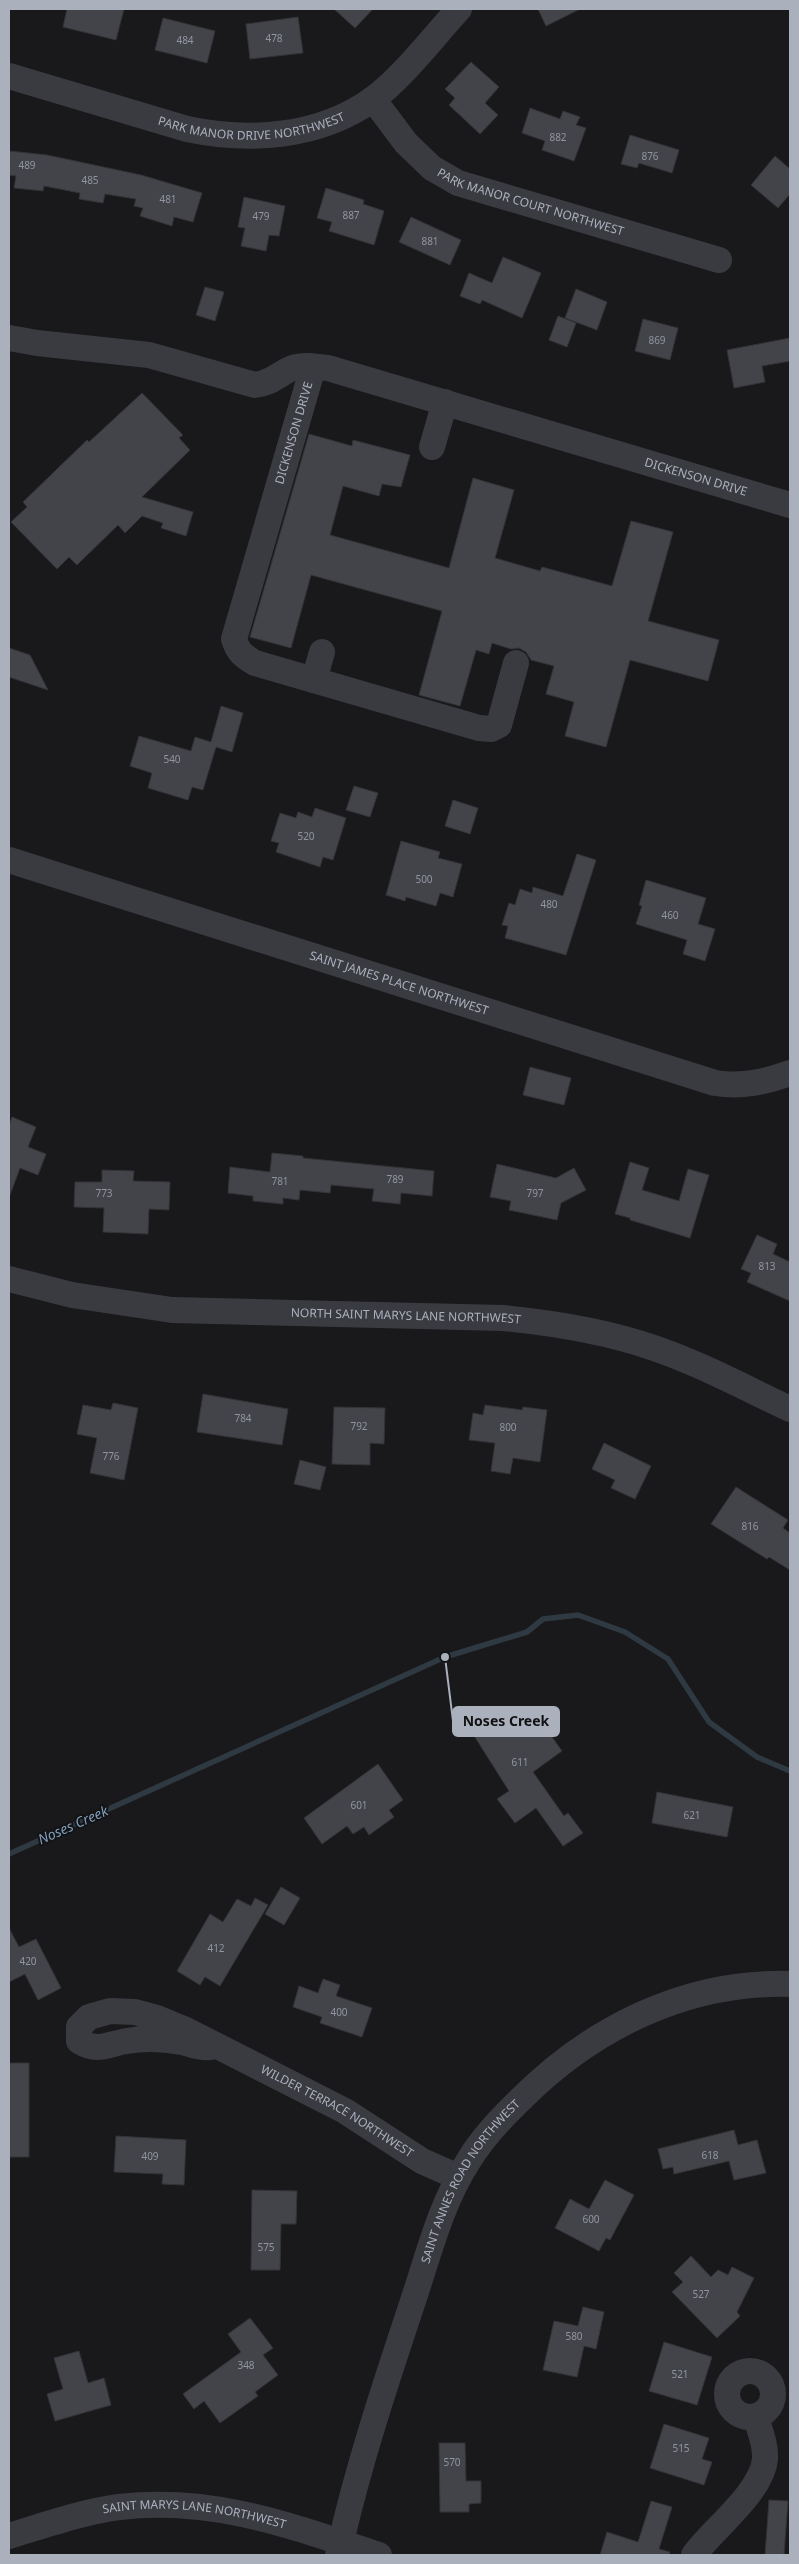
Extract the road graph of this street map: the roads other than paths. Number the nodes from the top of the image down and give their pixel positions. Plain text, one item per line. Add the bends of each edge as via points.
1 (459, 9) edge
2 (9, 76) edge
3 (373, 99) junction
4 (719, 260) dead end
5 (9, 338) edge
6 (318, 367) junction
7 (445, 402) junction
8 (432, 447) dead end
9 (790, 505) edge
10 (322, 652) dead end
11 (516, 663) dead end
12 (314, 680) junction
13 (9, 860) edge
14 (790, 1073) edge
15 (9, 1279) edge
16 (790, 1409) edge
17 (790, 1984) edge
18 (215, 2045) dead end
19 (458, 2177) junction
20 (756, 2418) dead end
21 (9, 2536) edge
22 (339, 2549) edge
23 (378, 2555) edge
24 (694, 2555) edge

1 - 3 street, PARK MANOR DRIVE NORTHWEST
2 - 3 street, PARK MANOR DRIVE NORTHWEST via 217,136 246,137 309,129
3 - 4 street, PARK MANOR COURT NORTHWEST via 406,142 432,168 458,183
5 - 6 street via 149,355 256,385 264,384 293,367
6 - 7 street, DICKENSON DRIVE
6 - 12 street, DICKENSON DRIVE via 312,374 234,639 243,656 255,663
7 - 8 street
7 - 9 street, DICKENSON DRIVE
10 - 12 street
11 - 12 street, DICKENSON DRIVE via 499,725 491,729
13 - 14 street, SAINT JAMES PLACE NORTHWEST via 715,1083 754,1084
15 - 16 street, NORTH SAINT MARYS LANE NORTHWEST via 72,1296 172,1310 503,1318 544,1322 615,1336 651,1347
17 - 19 street, SAINT ANNES ROAD NORTHWEST via 735,1988 684,1999 614,2026 582,2046 527,2092 482,2140
18 - 19 street, WILDER TERRACE NORTHWEST via 344,2111 422,2161
19 - 22 street, SAINT ANNES ROAD NORTHWEST via 443,2209 389,2374
20 - 24 street via 765,2458 759,2476 742,2502
21 - 22 street, SAINT MARYS LANE NORTHWEST via 117,2507 179,2504 256,2515
22 - 23 street, SAINT MARYS LANE NORTHWEST

